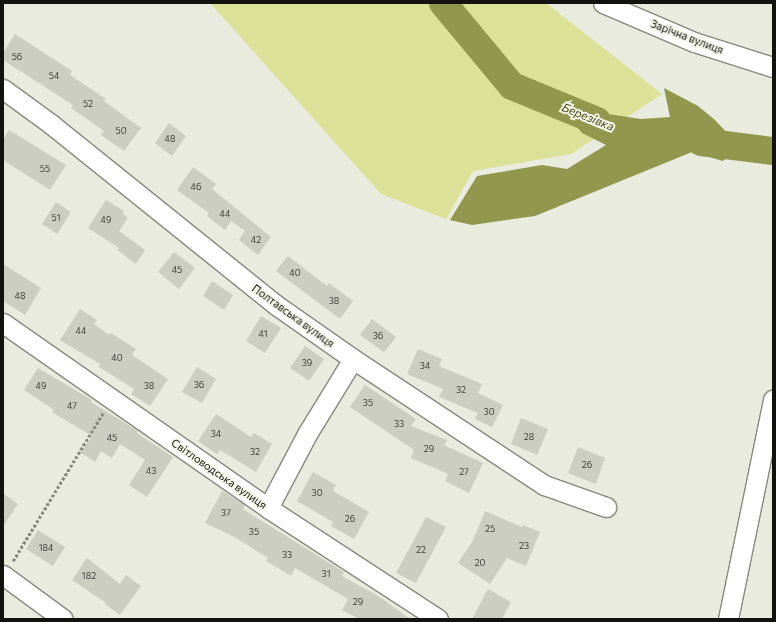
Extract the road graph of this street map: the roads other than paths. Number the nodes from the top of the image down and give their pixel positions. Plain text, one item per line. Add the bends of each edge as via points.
1 (603, 3) edge
2 (773, 68) edge
3 (3, 89) edge
4 (3, 323) edge
5 (352, 359) junction
6 (773, 400) edge
7 (606, 507) dead end
8 (268, 508) junction
9 (3, 575) edge
10 (63, 619) edge
11 (438, 619) edge
12 (728, 619) edge

1 - 2 street, Зарічна вулиця via 694,42
3 - 5 street, Полтавська вулиця via 51,124 276,305
4 - 8 street, Світловодська вулиця
5 - 7 street, Полтавська вулиця via 544,485
5 - 8 street via 307,434
6 - 12 street
8 - 11 street, Світловодська вулиця
9 - 10 street

